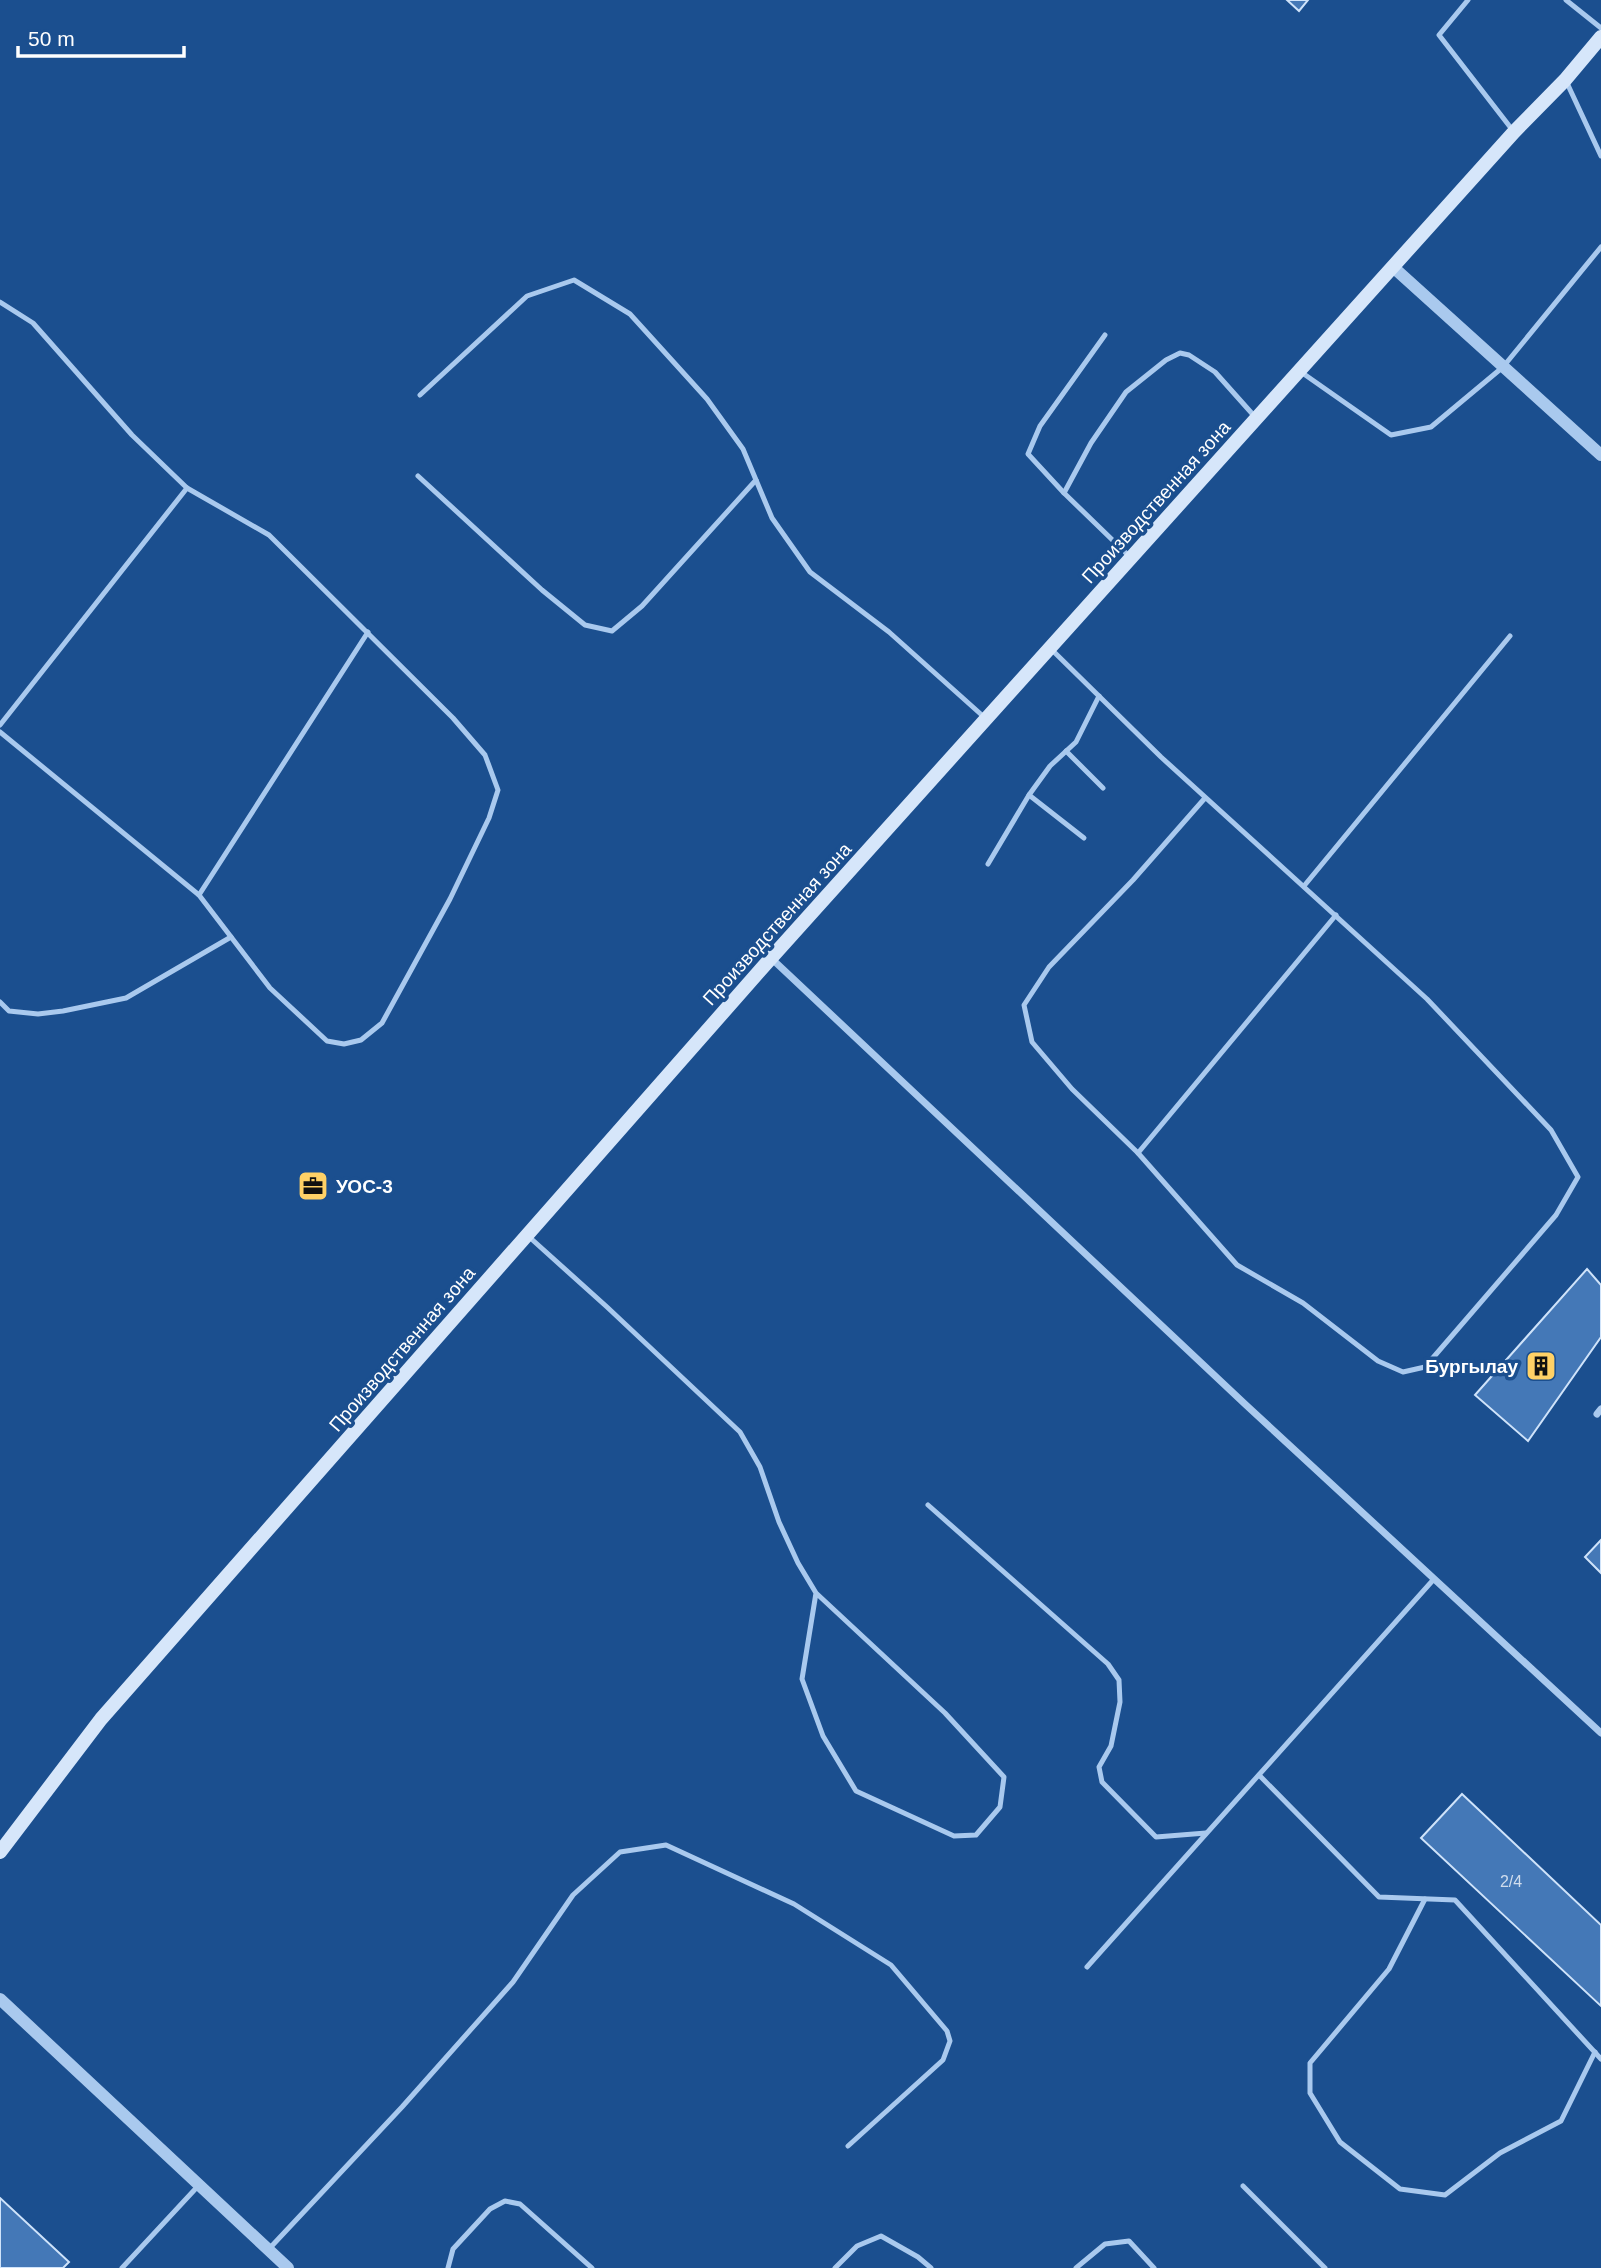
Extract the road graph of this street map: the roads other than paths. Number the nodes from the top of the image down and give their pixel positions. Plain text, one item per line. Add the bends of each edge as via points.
1 (1468, 0) edge
2 (1566, 0) edge
3 (1601, 28) edge
4 (1601, 37) edge
5 (1565, 80) junction
6 (1514, 132) junction
7 (1601, 156) edge
8 (1601, 247) edge
9 (1393, 267) junction
10 (0, 302) edge
11 (1105, 335) dead end
12 (1503, 367) junction
13 (1301, 371) junction
14 (420, 395) dead end
15 (1256, 419) junction
16 (1601, 455) edge
17 (418, 476) dead end
18 (757, 480) junction
19 (187, 488) junction
20 (1064, 493) junction
21 (1131, 559) junction
22 (368, 632) junction
23 (1510, 636) dead end
24 (1050, 648) junction
25 (1099, 696) junction
26 (987, 719) junction
27 (0, 725) edge
28 (0, 732) edge
29 (1066, 751) junction
30 (1103, 788) dead end
31 (1028, 795) junction
32 (1205, 798) junction
33 (1084, 838) dead end
34 (988, 864) dead end
35 (1304, 886) junction
36 (199, 895) junction
37 (1335, 915) junction
38 (231, 937) junction
39 (771, 958) junction
40 (0, 1002) edge
41 (1138, 1153) junction
42 (527, 1236) junction
43 (928, 1504) dead end
44 (1434, 1579) junction
45 (816, 1593) junction
46 (1601, 1733) edge
47 (1259, 1775) junction
48 (1207, 1833) junction
49 (0, 1852) edge
50 (1425, 1899) junction
51 (1087, 1967) dead end
52 (0, 1999) edge
53 (1595, 2052) junction
54 (1601, 2059) edge
55 (848, 2146) dead end
56 (199, 2185) junction
57 (1243, 2186) dead end
58 (268, 2250) junction
59 (122, 2268) edge
60 (288, 2268) edge
61 (448, 2268) edge
62 (592, 2268) edge
63 (835, 2268) edge
64 (931, 2268) edge
65 (1076, 2268) edge
66 (1154, 2268) edge
67 (1325, 2268) edge

1 - 6 lane via 1439,35
2 - 3 lane
4 - 5 main road, Производственная зона
5 - 6 main road, Производственная зона
5 - 7 lane
6 - 9 main road, Производственная зона
8 - 12 lane
9 - 12 street
9 - 13 main road, Производственная зона
10 - 19 lane via 33,323 132,435
11 - 20 lane via 1040,426 1028,454
12 - 13 lane via 1431,427 1391,435
12 - 16 street
13 - 15 main road, Производственная зона
14 - 18 lane via 527,296 574,281 630,314 707,399 743,449
15 - 20 lane via 1215,372 1181,353 1126,392
15 - 21 main road, Производственная зона
17 - 18 lane via 585,625 612,631 642,606
18 - 26 lane via 772,518 810,572 889,632
19 - 22 lane via 269,535
19 - 27 lane
20 - 21 lane
21 - 24 main road, Производственная зона
22 - 36 lane
22 - 38 lane via 485,755 498,790 489,818 382,1023 361,1040 327,1041 270,988
23 - 35 lane
24 - 25 lane
24 - 26 main road, Производственная зона
25 - 29 lane
25 - 32 lane
26 - 39 main road, Производственная зона
28 - 36 lane
29 - 30 lane
29 - 31 lane
31 - 33 lane
31 - 34 lane
32 - 35 lane
32 - 41 lane via 1049,967 1024,1005 1032,1042 1072,1089
35 - 37 lane
36 - 38 lane
37 - 41 lane
37 - 41 lane via 1427,999 1550,1130 1578,1177 1556,1215 1425,1367 1403,1372 1378,1361 1303,1303 1237,1265
38 - 40 lane via 126,998 38,1014 9,1011
39 - 42 main road, Производственная зона
39 - 44 street
42 - 45 lane via 740,1432
42 - 49 main road, Производственная зона via 101,1719
43 - 48 lane via 1108,1664 1119,1680 1111,1746 1099,1766 1102,1782 1156,1837
44 - 46 street
44 - 47 lane
45 - 45 lane via 945,1713 1004,1777 1000,1807 976,1835 954,1836 856,1791 823,1736 802,1679
47 - 48 lane
47 - 50 lane via 1379,1897
48 - 51 lane
50 - 53 lane via 1455,1899
50 - 53 lane via 1390,1969 1310,2063 1310,2093 1340,2143 1400,2189 1445,2195 1500,2153 1561,2120
52 - 56 street
53 - 54 lane
55 - 58 lane via 943,2060 950,2041 947,2031 891,1965 794,1904 666,1845 620,1852 573,1895 513,1982
56 - 58 street
56 - 59 lane
57 - 67 lane
58 - 60 street
61 - 62 lane via 453,2249 490,2209 505,2201 520,2204
63 - 64 lane via 857,2246 881,2236
65 - 66 lane via 1105,2244 1129,2241

